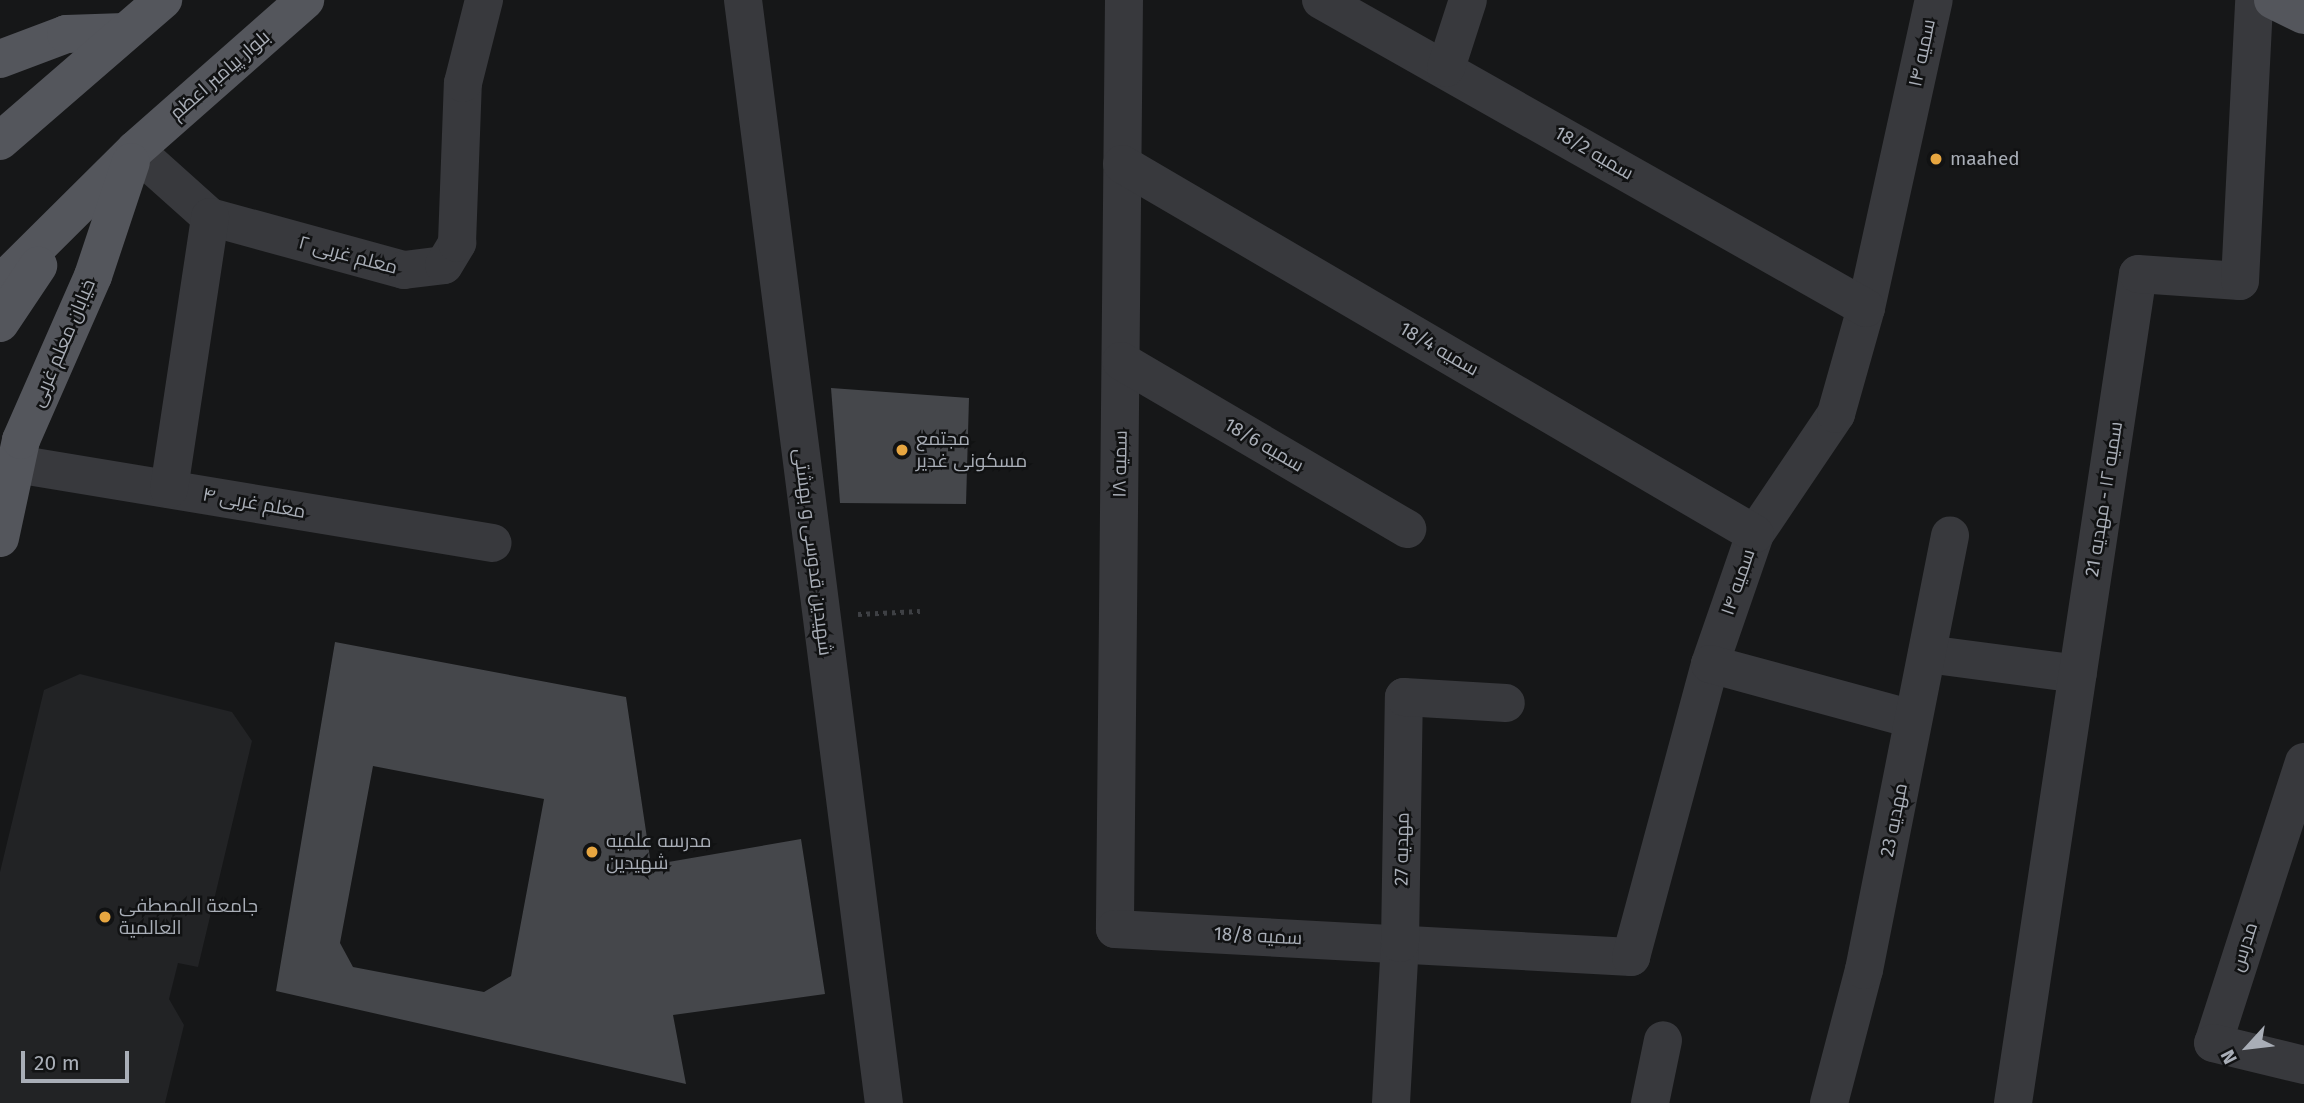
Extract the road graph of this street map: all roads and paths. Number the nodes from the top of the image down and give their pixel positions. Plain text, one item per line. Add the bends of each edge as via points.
1 (163, 0) edge
2 (305, 0) edge
3 (484, 0) edge
4 (743, 0) edge
5 (1124, 0) edge
6 (1321, 0) edge
7 (1468, 0) edge
8 (1934, 0) edge
9 (2254, 0) edge
10 (2273, 0) edge
11 (2304, 15) edge
12 (125, 32) junction
13 (0, 59) edge
14 (1446, 68) junction
15 (0, 141) edge
16 (135, 150) junction
17 (1122, 164) junction
18 (74, 214) junction
19 (209, 217) junction
20 (0, 285) edge
21 (1866, 308) junction
22 (0, 323) edge
23 (1121, 361) junction
24 (16, 464) junction
25 (169, 489) junction
26 (1407, 528) dead end
27 (1755, 534) junction
28 (1950, 535) dead end
29 (0, 538) edge
30 (492, 543) dead end
31 (920, 611) dead end
32 (821, 617) junction
33 (1927, 654) junction
34 (1710, 664) junction
35 (2078, 674) junction
36 (1506, 703) dead end
37 (1913, 719) junction
38 (2304, 761) edge
39 (1115, 929) joint
40 (1400, 943) junction
41 (1663, 1040) dead end
42 (2304, 1066) edge
43 (884, 1103) edge
44 (1391, 1103) edge
45 (1650, 1103) edge
46 (1829, 1103) edge
47 (2013, 1103) edge

1 - 12 main road
2 - 16 main road, بلوار پیامبر اعظم
3 - 19 street, معلم غربی ۲ via 463,83 457,243 444,265 404,270
4 - 32 street, شهیدین قدوسی و بهشتی
5 - 17 street, سمیه ۱۸
6 - 14 street, سمیه 18/2
7 - 14 street
8 - 21 street, سمیه ۱۴
9 - 35 street, سمیه ۱۲ - مهدیه 21 via 2240,281 2138,274
10 - 11 main road
12 - 13 main road via 66,34
12 - 15 main road
14 - 21 street, سمیه 18/2
16 - 18 main road, بلوار پیامبر اعظم
16 - 19 street, معلم غربی ۲
16 - 24 main road, خیابان معلم غربی via 93,276 22,440
17 - 23 street, سمیه ۱۸
17 - 27 street, سمیه 18/4
18 - 20 main road
18 - 22 main road
19 - 25 street
21 - 27 street, سمیه ۱۴ via 1836,414
23 - 26 street, سمیه 18/6
23 - 39 street, سمیه ۱۸
24 - 25 street, معلم غربی ۴
24 - 29 main road, خیابان معلم غربی
25 - 30 street, معلم غربی ۴
27 - 34 street, سمیه ۱۴
28 - 33 street, مهدیه 23
31 - 32 path
32 - 43 street, شهیدین قدوسی و بهشتی
33 - 35 street
33 - 37 street, مهدیه 23
34 - 37 street
34 - 40 street, سمیه ۱۴ via 1631,957
35 - 47 street, سمیه ۱۲ - مهدیه 21
36 - 40 street, مهدیه 27 via 1404,697
37 - 46 street, مهدیه 23 via 1864,970
38 - 42 street, مدرس via 2213,1043
39 - 40 street, سمیه 18/8
40 - 44 street, مهدیه 27
41 - 45 street

